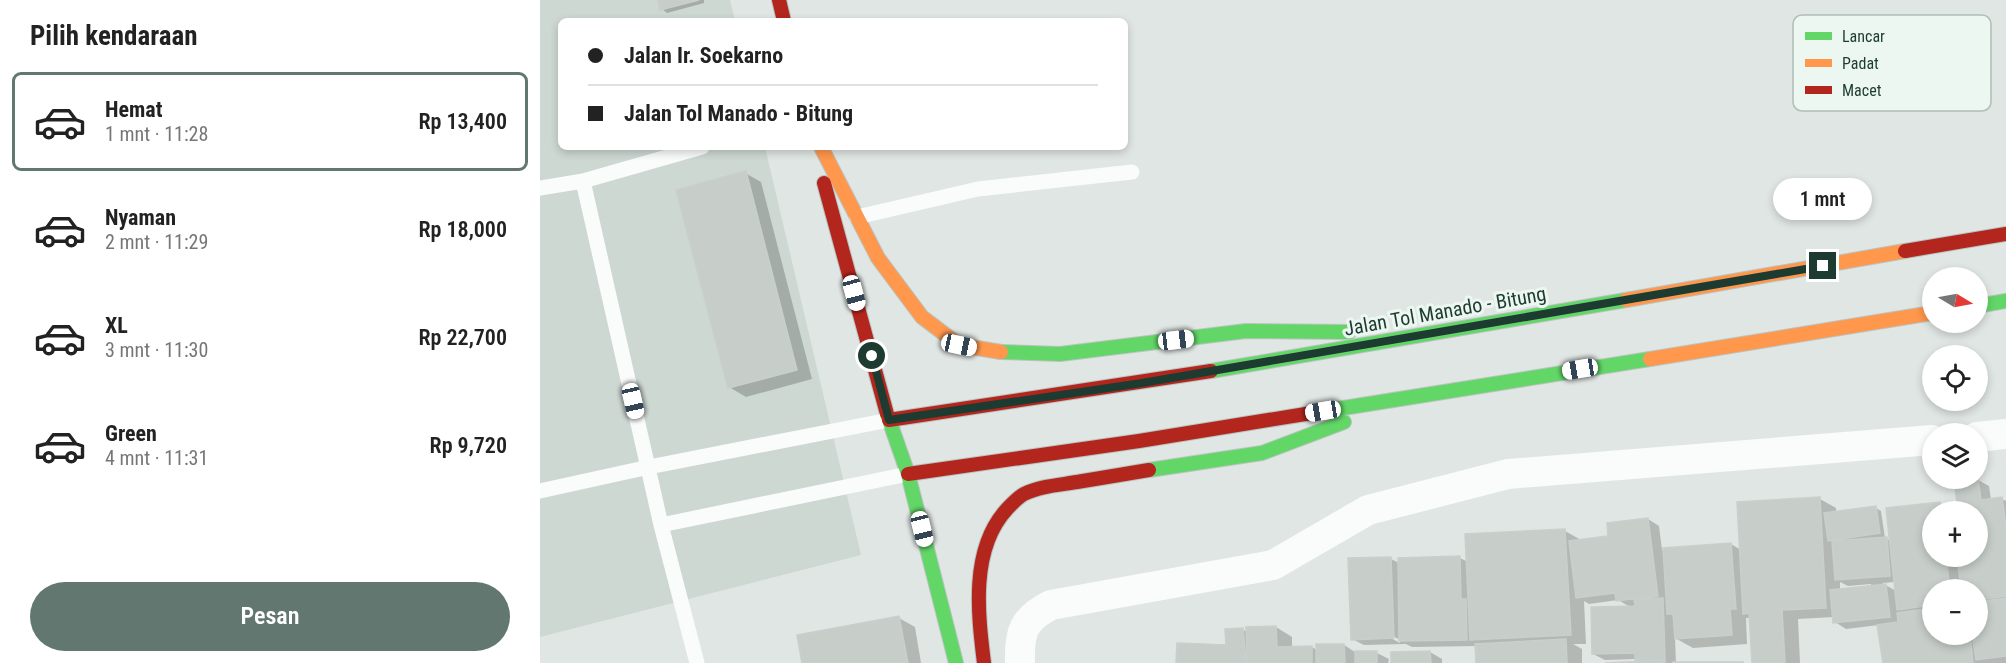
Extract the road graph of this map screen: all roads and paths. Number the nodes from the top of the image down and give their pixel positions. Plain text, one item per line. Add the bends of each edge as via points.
1 (779, 0) edge
2 (783, 18) edge
3 (692, 150) edge
4 (815, 150) edge
5 (823, 150) edge
6 (1132, 172) dead end
7 (583, 181) junction
8 (540, 188) edge
9 (857, 217) junction
10 (2006, 234) edge
11 (2006, 302) edge
12 (1988, 304) edge
13 (1922, 315) edge
14 (1434, 333) junction
15 (1416, 396) junction
16 (889, 420) junction
17 (2006, 434) edge
18 (1988, 436) edge
19 (1922, 441) edge
20 (648, 467) junction
21 (908, 474) junction
22 (540, 491) edge
23 (661, 525) junction
24 (697, 663) edge
25 (956, 663) edge
26 (984, 663) edge
27 (1020, 663) edge

1 - 2 highway
3 - 7 lane
4 - 16 highway
5 - 9 highway
6 - 9 lane via 978,189
7 - 8 lane
7 - 20 lane
9 - 14 highway via 878,258 922,317 959,345 993,352 1060,354 1246,331
10 - 14 highway, Jalan Tol Manado - Bitung
11 - 12 highway
13 - 15 highway
14 - 16 highway, Jalan Tol Manado - Bitung via 1142,383
15 - 21 highway
15 - 26 highway via 1262,453 1043,487 1019,496 999,517 982,557 978,618
16 - 20 lane
16 - 21 highway
17 - 18 street
19 - 27 street via 1508,474 1368,510 1273,565 1051,605 1035,613 1024,628
20 - 22 lane
20 - 23 lane
21 - 23 lane
21 - 25 highway
23 - 24 lane

